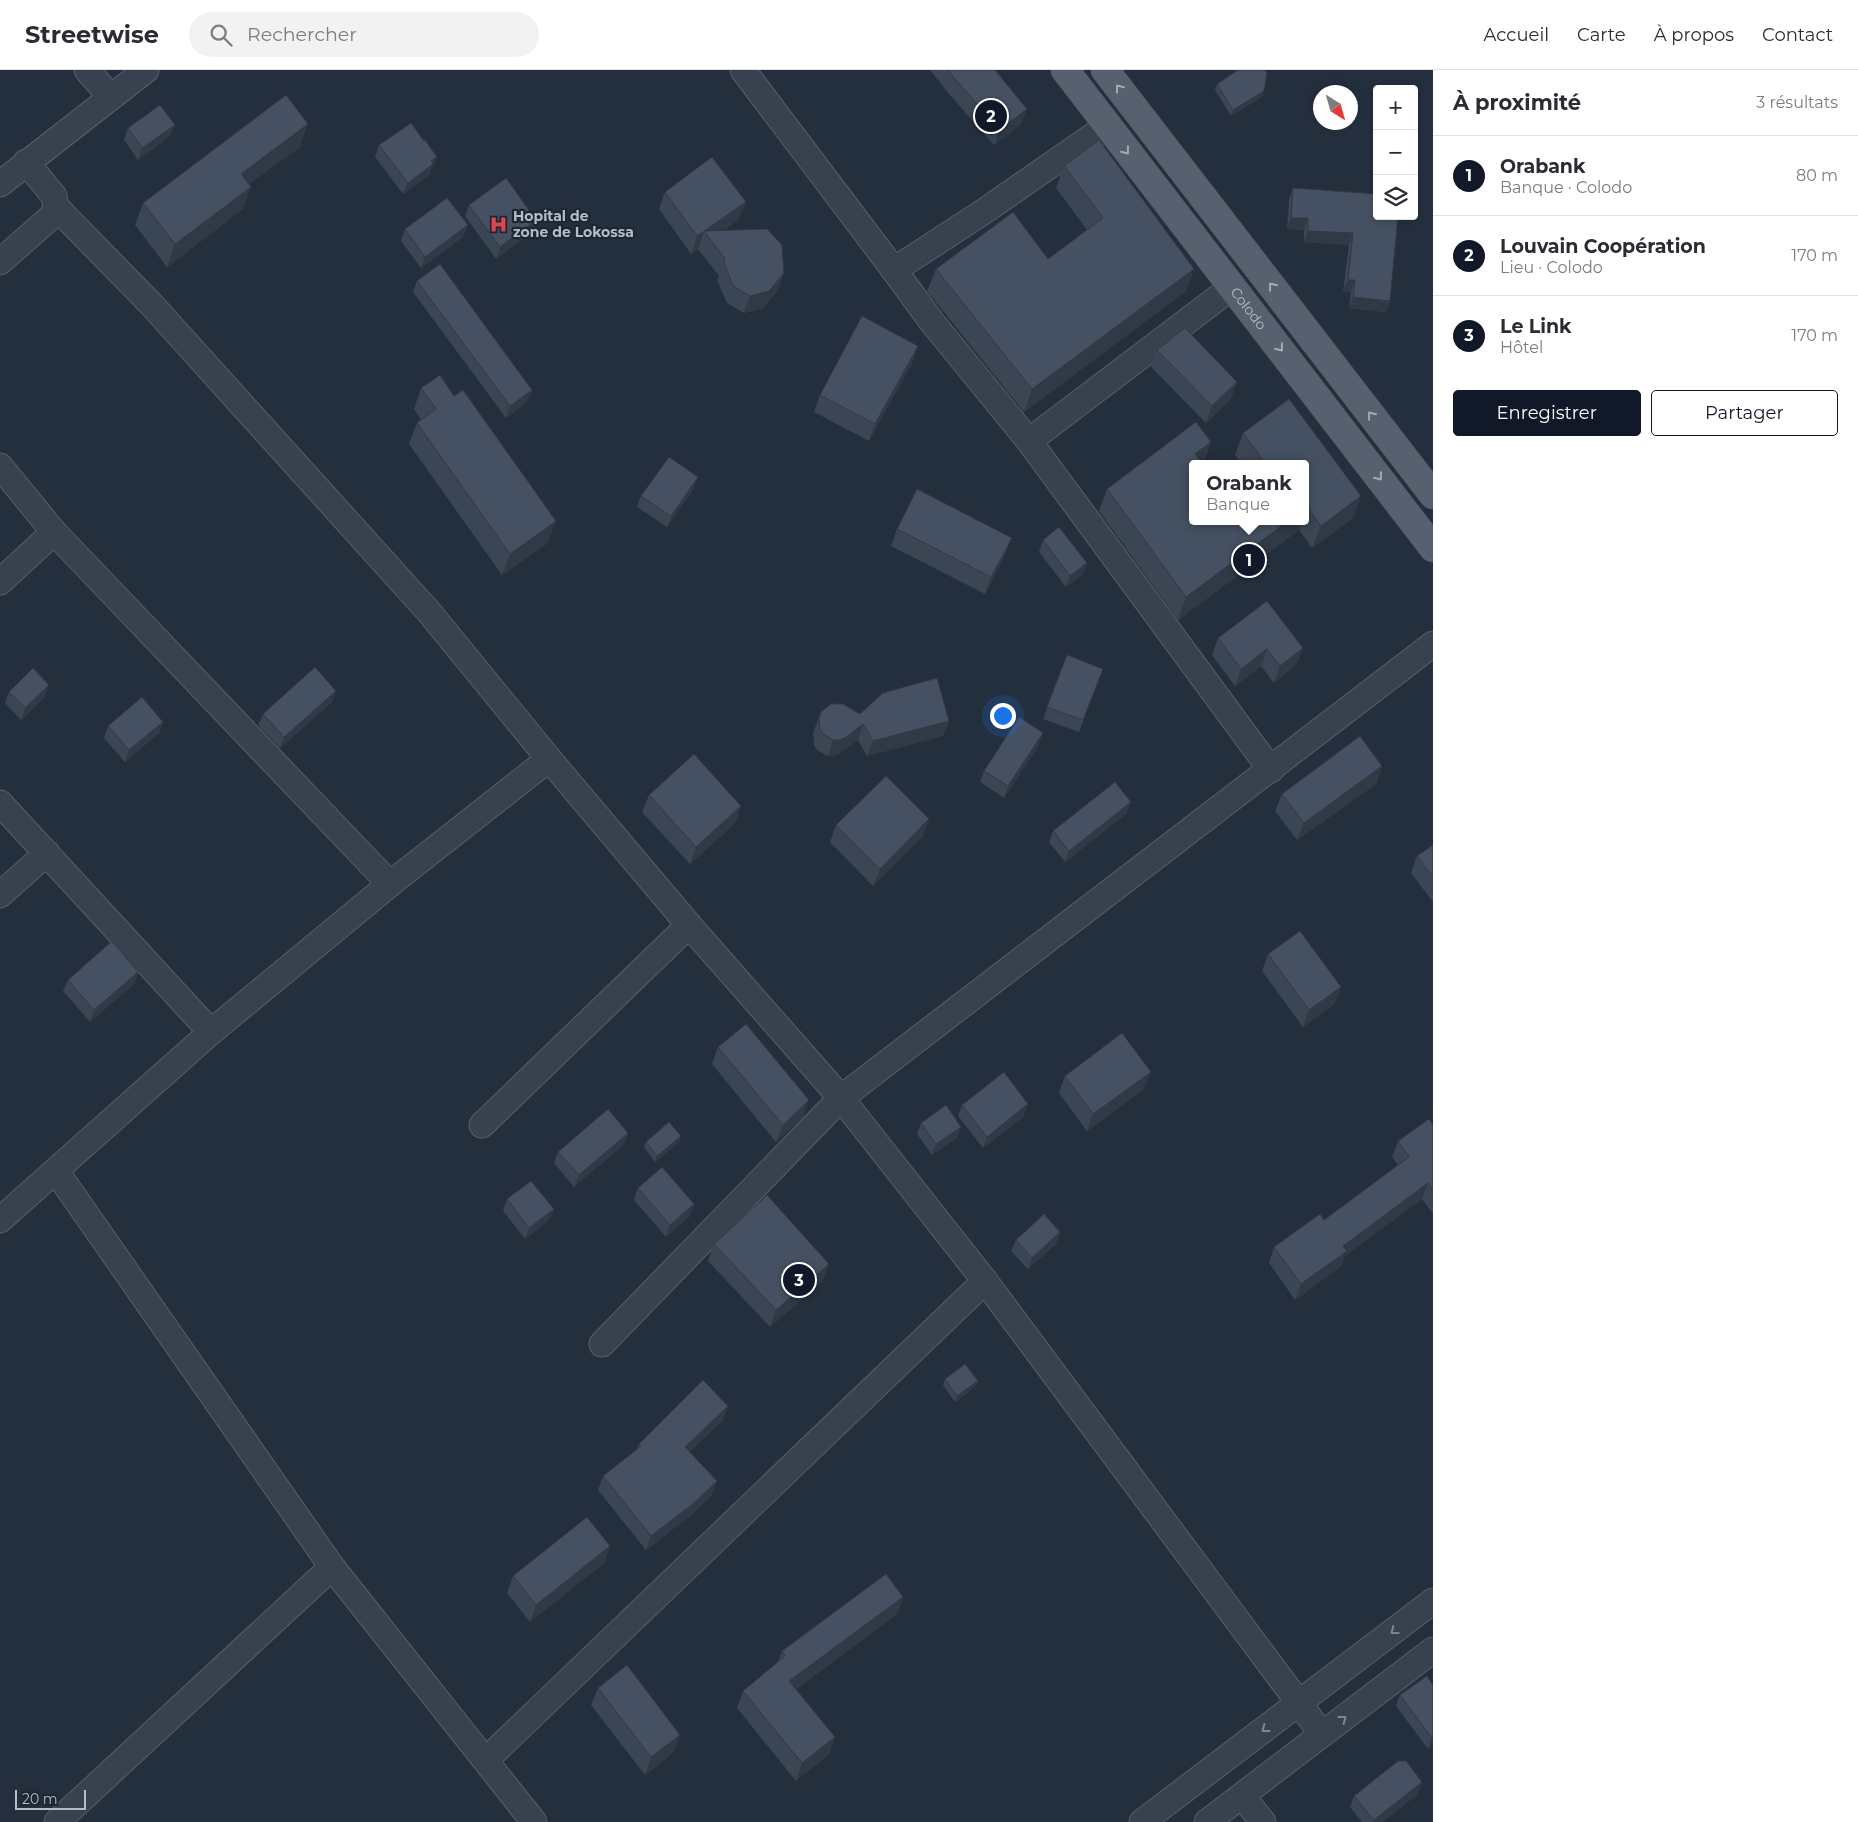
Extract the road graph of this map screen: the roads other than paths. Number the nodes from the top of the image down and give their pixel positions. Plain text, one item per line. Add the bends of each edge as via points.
1 (87, 70) edge
2 (146, 70) edge
3 (743, 70) edge
4 (1065, 70) edge
5 (1105, 70) edge
6 (112, 97) junction
7 (1106, 126) junction
8 (26, 162) junction
9 (0, 184) edge
10 (56, 206) junction
11 (0, 262) edge
12 (894, 270) junction
13 (1232, 287) junction
14 (1029, 441) junction
15 (0, 466) edge
16 (1433, 495) edge
17 (54, 532) junction
18 (1433, 548) edge
19 (0, 582) edge
20 (1433, 644) edge
21 (549, 759) junction
22 (1271, 770) junction
23 (0, 803) edge
24 (46, 853) junction
25 (390, 884) junction
26 (0, 895) edge
27 (689, 924) junction
28 (211, 1032) junction
29 (840, 1098) junction
30 (482, 1125) dead end
31 (56, 1171) junction
32 (0, 1220) edge
33 (985, 1281) junction
34 (602, 1344) dead end
35 (332, 1567) junction
36 (1433, 1601) edge
37 (1428, 1664) edge
38 (1299, 1704) junction
39 (1322, 1734) junction
40 (486, 1760) junction
41 (1242, 1796) junction
42 (57, 1822) edge
43 (534, 1822) edge
44 (1142, 1822) edge
45 (1207, 1822) edge
46 (1263, 1822) edge

1 - 6 street
2 - 6 street
3 - 12 street
4 - 7 main road, Colodo
16 -> 5 main road
6 - 8 street
7 - 12 street via 984,212
7 -> 13 main road, Colodo
8 - 9 street
8 - 10 street via 54,196
10 - 11 street via 52,216
10 - 21 street via 151,304 429,612
12 - 14 street
13 - 14 street
13 -> 18 main road, Colodo
14 - 22 street
15 - 17 street
17 - 19 street
17 - 25 street
20 - 22 street
21 - 25 street
21 - 27 street
22 - 29 street
23 - 24 street
24 - 26 street
24 - 28 street
25 - 28 street
27 - 29 street
27 - 30 street
28 - 31 street
29 - 33 street
29 - 34 street
31 - 32 street
31 - 35 street
33 - 38 street
33 - 40 street
35 - 40 street
35 - 42 street
36 -> 38 street
39 -> 37 street
38 - 39 street
38 -> 44 street
39 - 41 street
40 - 43 street
41 - 45 street
41 - 46 street

